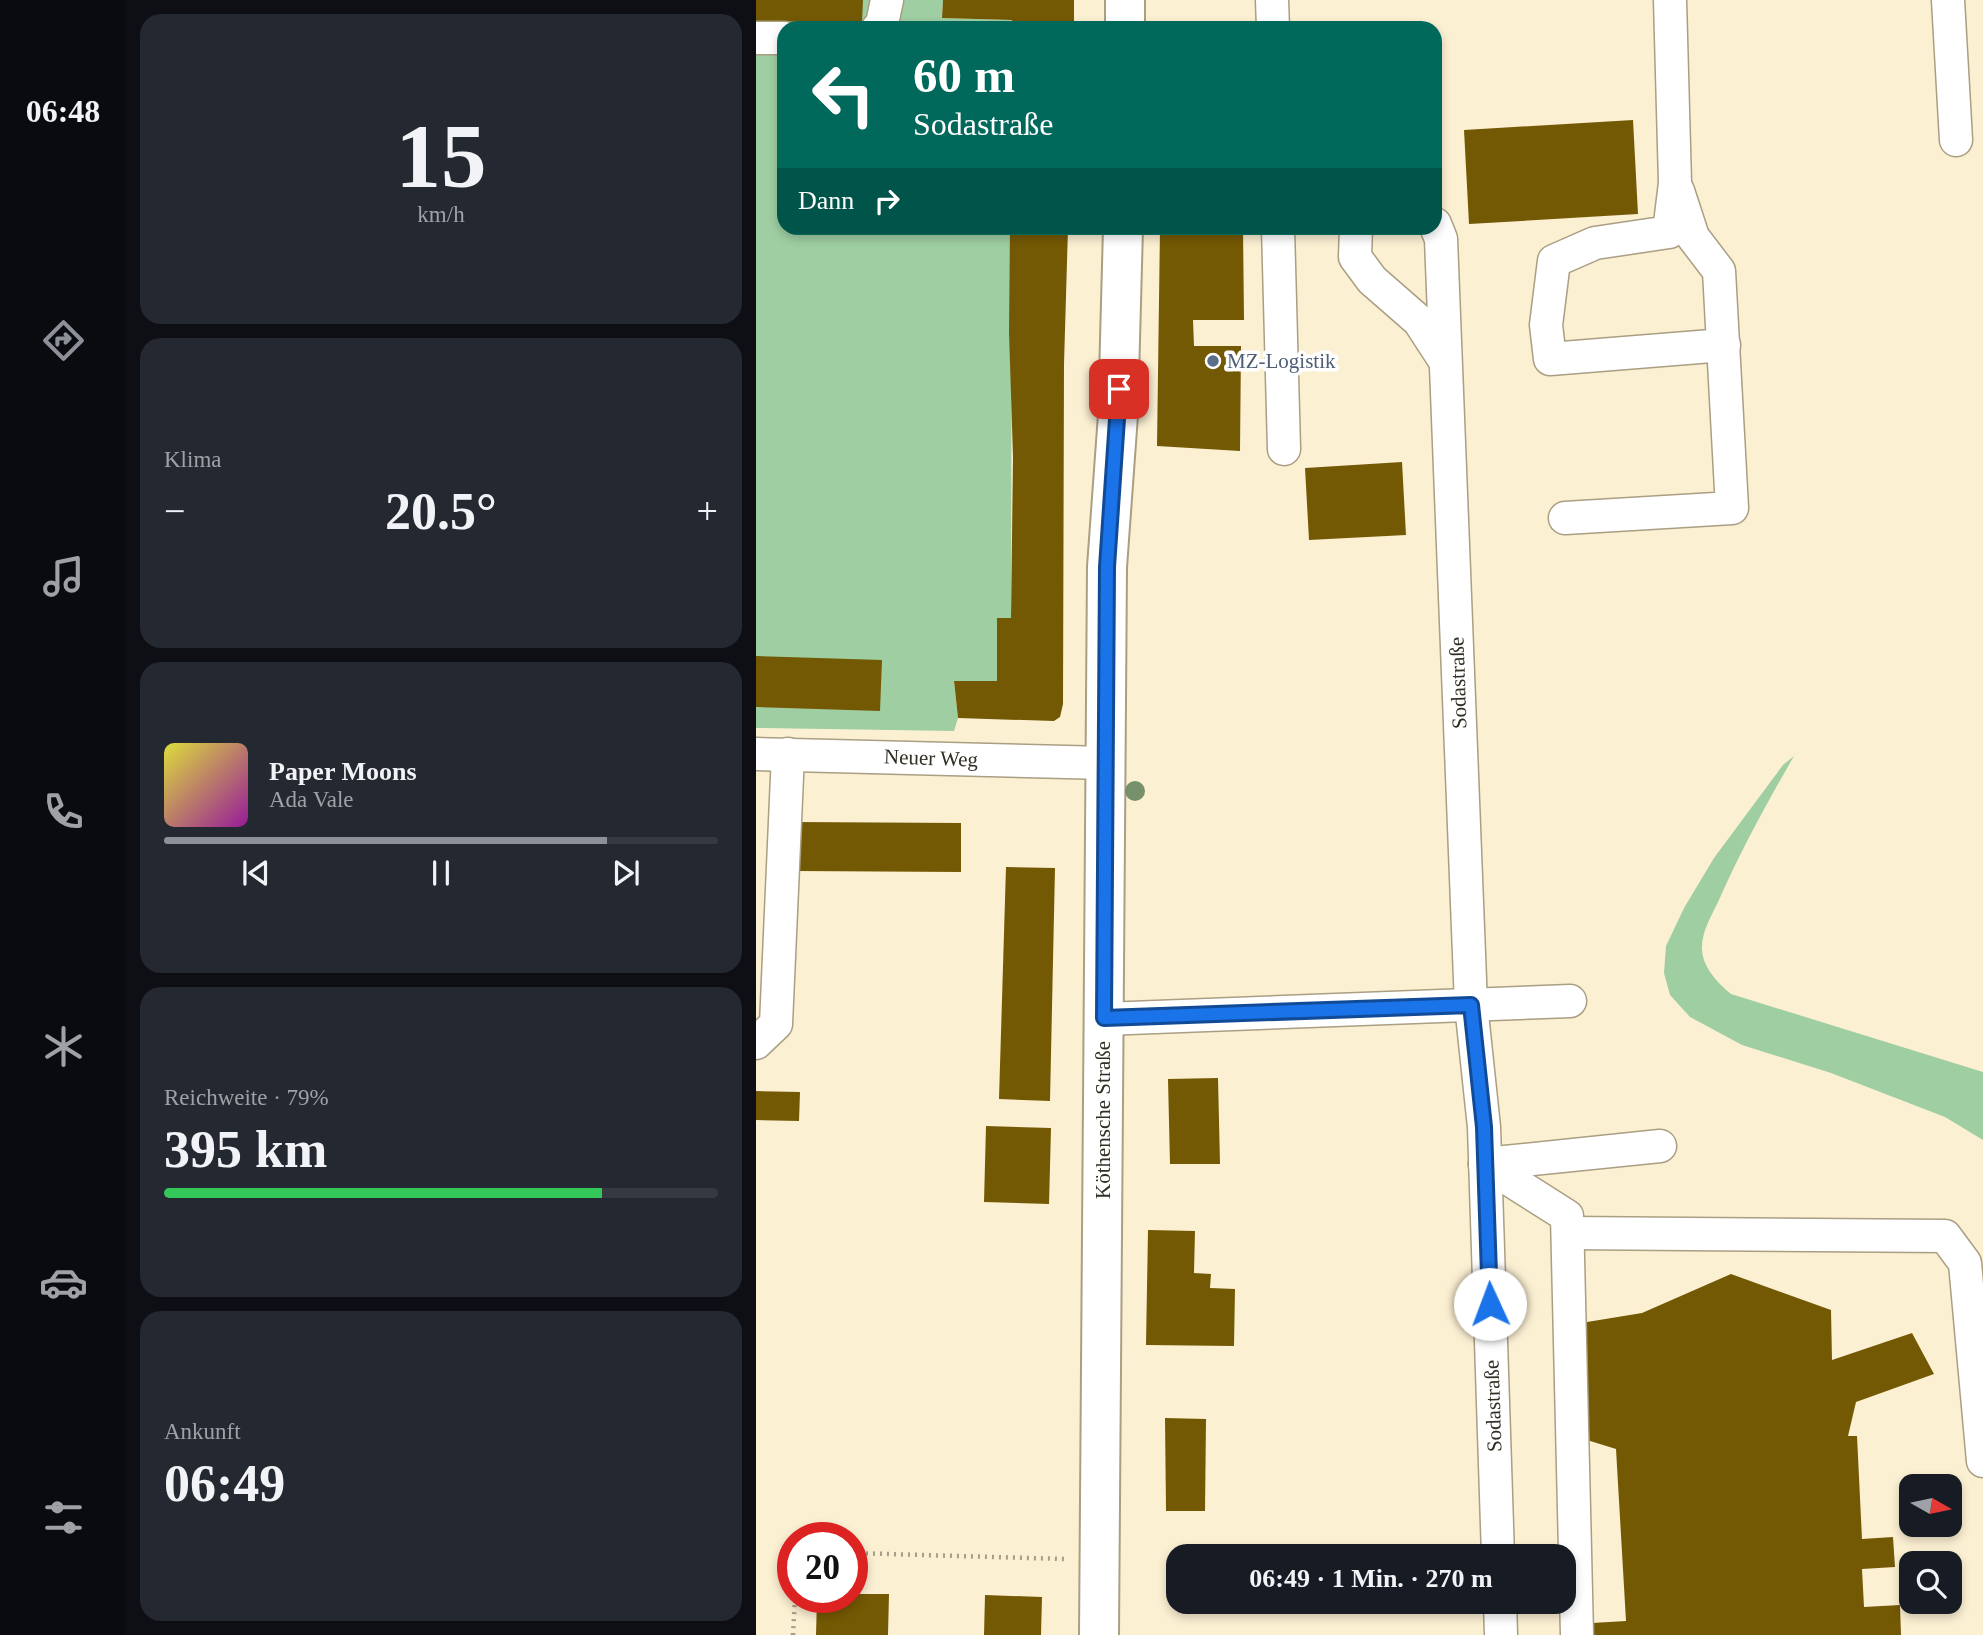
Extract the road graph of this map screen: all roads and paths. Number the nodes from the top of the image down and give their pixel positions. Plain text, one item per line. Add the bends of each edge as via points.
1 (887, 0) edge
2 (1125, 0) edge
3 (1272, 0) edge
4 (1670, 0) edge
5 (1948, 0) edge
6 (883, 21) edge
7 (1125, 21) edge
8 (1273, 21) edge
9 (756, 38) edge
10 (777, 38) edge
11 (1956, 140) dead end
12 (1675, 183) junction
13 (1122, 235) edge
14 (1278, 235) edge
15 (1356, 235) edge
16 (1439, 235) edge
17 (1724, 345) junction
18 (1446, 362) junction
19 (1284, 449) dead end
20 (1565, 518) dead end
21 (756, 754) edge
22 (788, 754) junction
23 (1106, 763) junction
24 (1570, 1001) dead end
25 (1471, 1005) junction
26 (1104, 1018) junction
27 (756, 1043) edge
28 (1660, 1146) dead end
29 (1485, 1164) junction
30 (1568, 1233) junction
31 (1983, 1461) edge
32 (1498, 1544) edge
33 (868, 1553) edge
34 (1100, 1560) junction
35 (794, 1613) edge
36 (1500, 1614) edge
37 (793, 1635) edge
38 (1099, 1635) edge
39 (1501, 1635) edge
40 (1577, 1635) edge

1 - 6 street
2 - 7 main road
3 - 8 street
4 - 12 street
5 - 11 street
9 - 10 street
12 - 17 street via 1693,237 1720,271
12 - 17 street via 1669,232 1595,243 1554,261 1546,326 1550,359
13 - 23 main road, Köthensche Straße via 1118,415 1107,567
14 - 19 street
15 - 18 street via 1355,257 1372,280 1419,321
16 - 18 street, Sodastraße
17 - 20 street via 1732,508
18 - 25 street, Sodastraße
21 - 22 street, Neuer Weg
22 - 23 street, Neuer Weg
22 - 27 street via 776,1024
23 - 26 main road, Köthensche Straße
24 - 25 street
25 - 26 street
25 - 29 street, Sodastraße
26 - 34 main road, Köthensche Straße
28 - 29 street
29 - 30 street via 1567,1216
29 - 32 street, Sodastraße
30 - 31 street via 1945,1236 1965,1263
30 - 40 street
33 - 34 path
34 - 38 main road, Köthensche Straße
35 - 37 path
36 - 39 street

